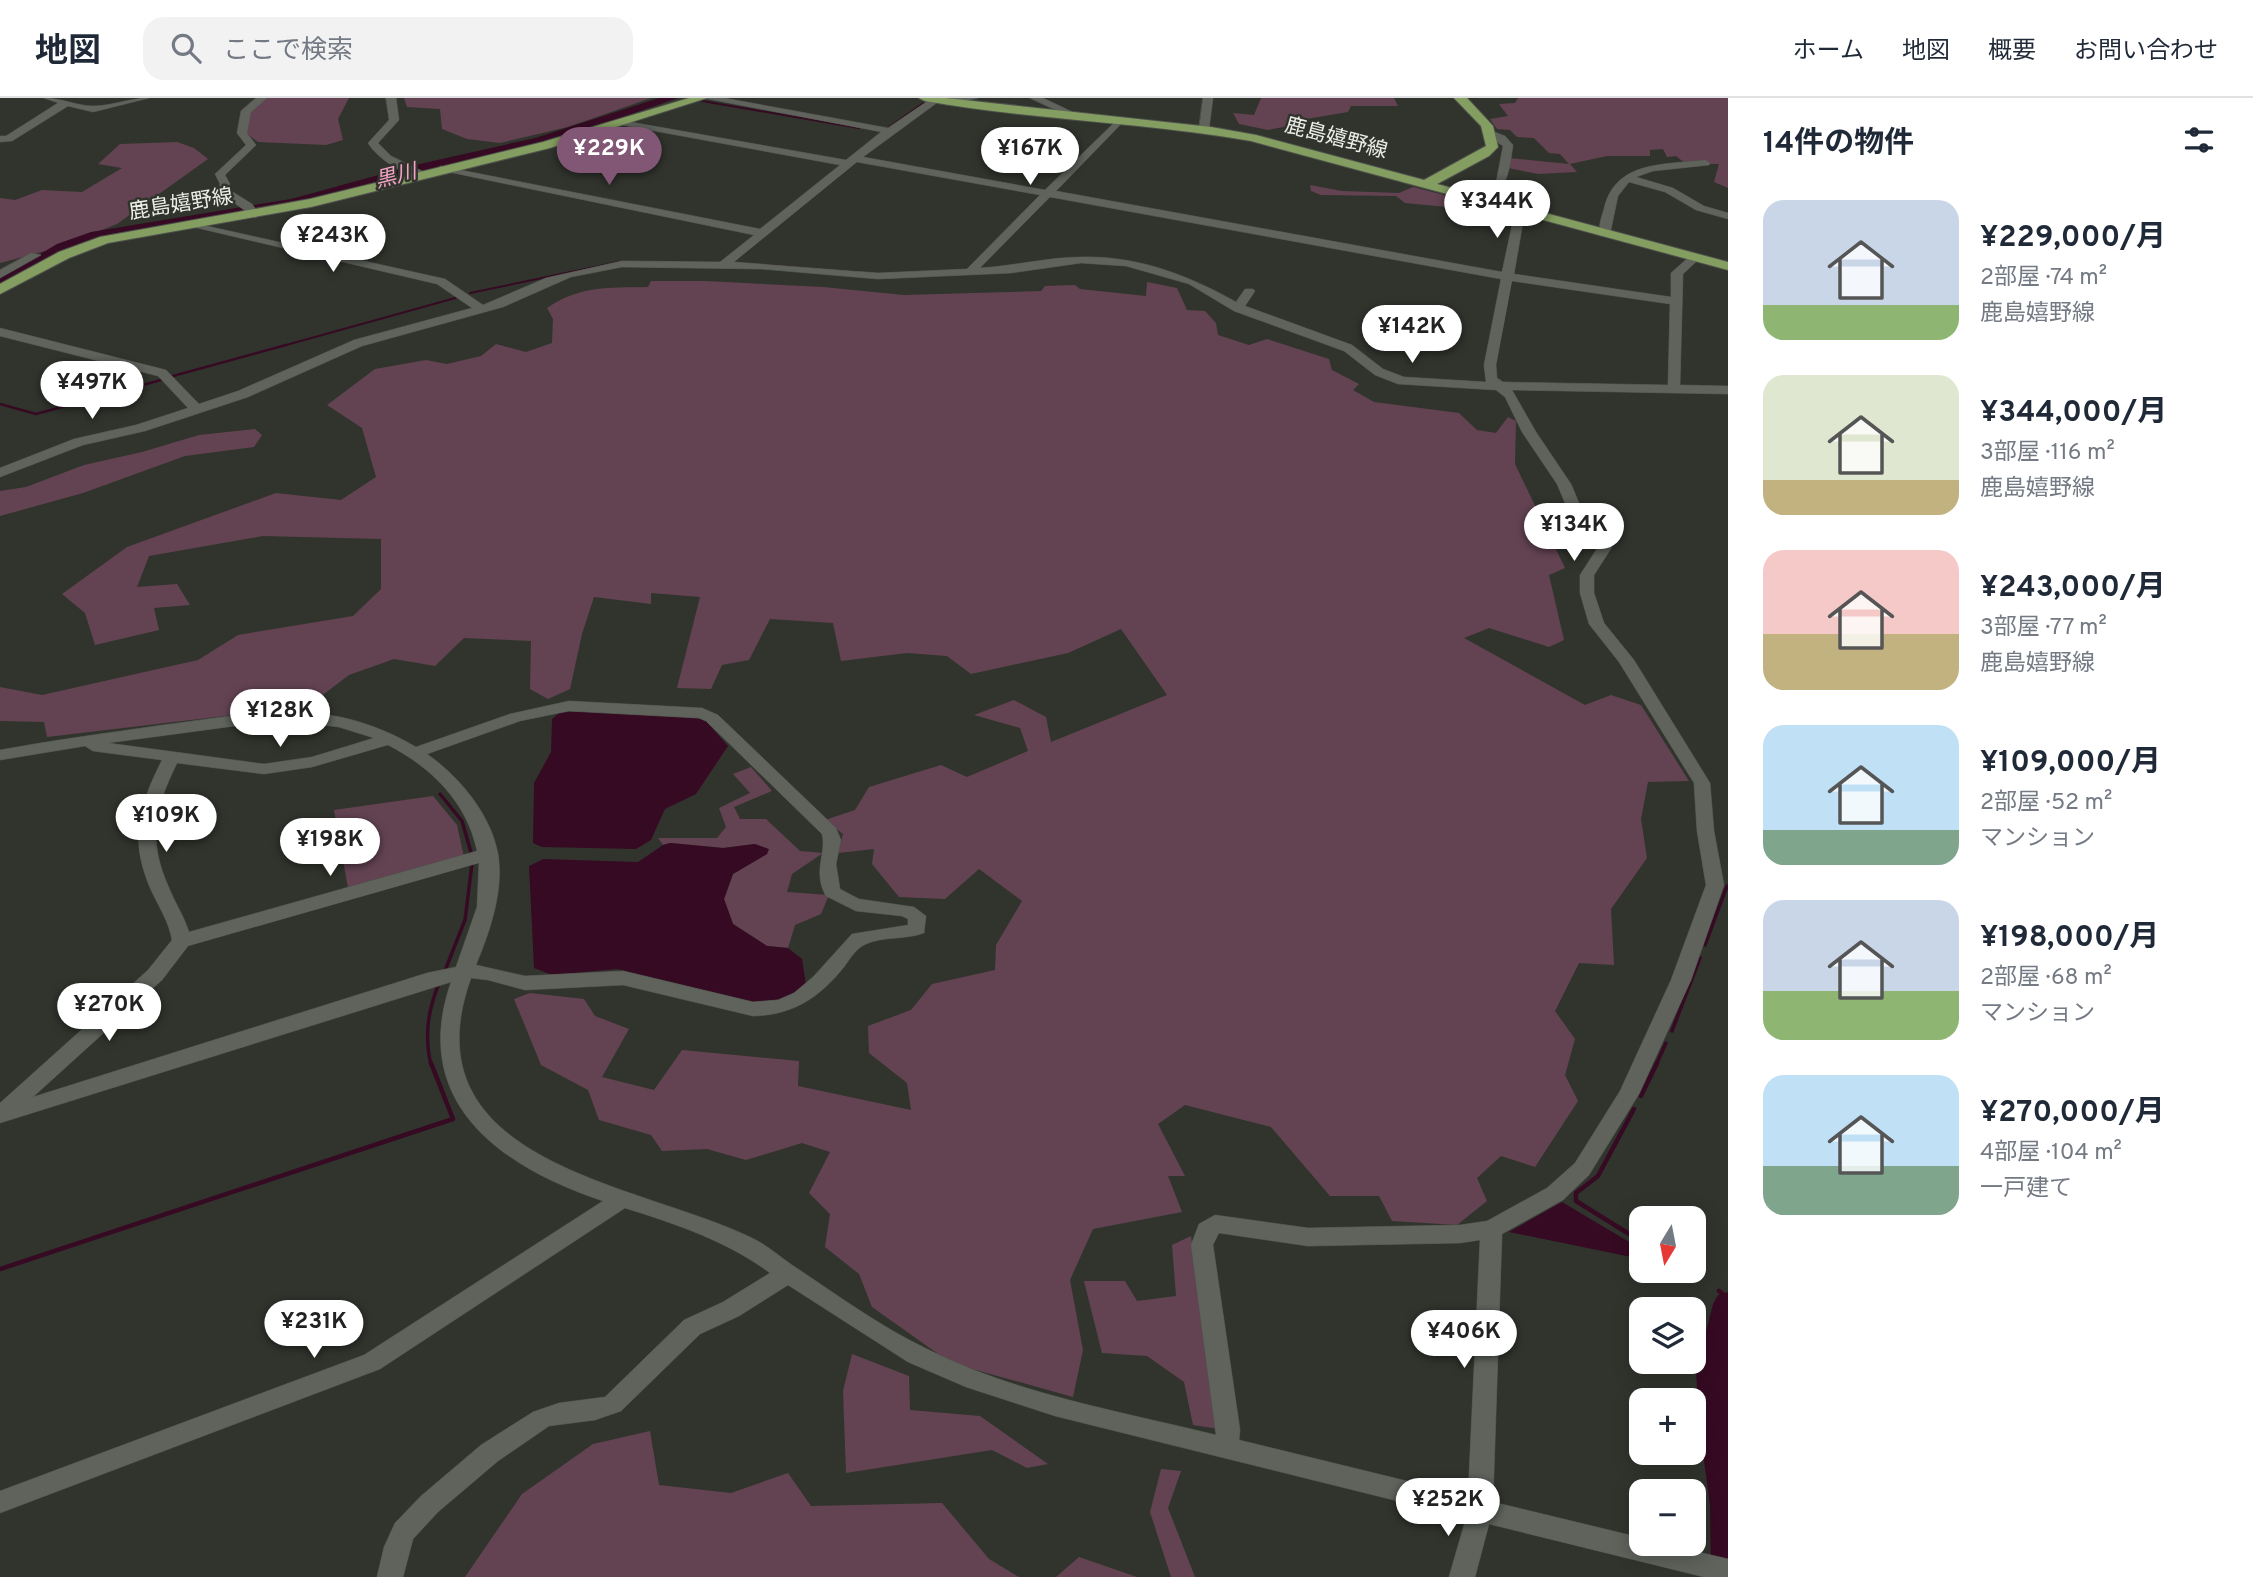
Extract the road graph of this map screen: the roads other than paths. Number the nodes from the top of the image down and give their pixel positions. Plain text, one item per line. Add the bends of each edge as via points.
1 (49, 98) edge
2 (118, 98) edge
3 (144, 98) edge
4 (262, 98) edge
5 (391, 98) edge
6 (701, 98) edge
7 (708, 98) edge
8 (973, 98) edge
9 (1035, 98) edge
10 (1208, 98) edge
11 (1460, 98) edge
12 (935, 100) edge
13 (67, 102) junction
14 (102, 108) junction
15 (1078, 117) junction
16 (1119, 121) junction
17 (622, 122) junction
18 (1203, 129) junction
19 (890, 131) junction
20 (1492, 134) junction
21 (0, 139) edge
22 (851, 160) junction
23 (1705, 163) dead end
24 (444, 168) junction
25 (414, 171) junction
26 (1627, 178) junction
27 (1425, 185) junction
28 (1047, 192) junction
29 (1479, 199) junction
30 (253, 211) junction
31 (1520, 211) junction
32 (1728, 216) edge
33 (193, 224) junction
34 (761, 233) junction
35 (1604, 234) junction
36 (35, 255) dead end
37 (1694, 258) junction
38 (722, 266) junction
39 (1728, 266) edge
40 (970, 272) junction
41 (0, 275) edge
42 (1505, 276) junction
43 (0, 290) edge
44 (1249, 291) dead end
45 (1675, 301) junction
46 (1238, 308) junction
47 (482, 309) junction
48 (0, 332) edge
49 (1500, 386) junction
50 (1674, 389) junction
51 (1728, 390) edge
52 (197, 410) junction
53 (0, 473) edge
54 (389, 739) junction
55 (76, 742) junction
56 (416, 753) junction
57 (0, 755) edge
58 (171, 758) junction
59 (489, 854) junction
60 (1722, 873) edge
61 (181, 941) junction
62 (464, 974) junction
63 (0, 1114) edge
64 (621, 1199) junction
65 (1491, 1229) junction
66 (790, 1275) junction
67 (1226, 1449) junction
68 (0, 1502) edge
69 (1480, 1511) junction
70 (1728, 1571) edge
71 (390, 1577) edge
72 (1462, 1577) edge

1 - 13 street
2 - 14 street
3 - 14 street
4 - 30 street via 246,111 242,133 251,145 220,174 225,184 222,189 229,197
5 - 25 street via 394,120 373,143 380,154
6 - 17 main road, 鹿島嬉野線
7 - 19 street
8 - 12 street
9 - 15 street
10 - 18 street
11 - 20 main road
12 - 15 main road, 鹿島嬉野線
12 - 19 street
13 - 14 street
13 - 21 street via 8,139
15 - 16 main road, 鹿島嬉野線
16 - 18 main road, 鹿島嬉野線
16 - 28 street
17 - 22 street
17 - 24 main road, 鹿島嬉野線
18 - 27 main road, 鹿島嬉野線
19 - 22 street
20 - 27 main road via 1492,147 1485,153
20 - 29 street via 1508,145 1506,176
22 - 28 street
22 - 34 street
23 - 26 street via 1660,166
24 - 25 main road, 鹿島嬉野線
24 - 34 street
25 - 30 main road, 鹿島嬉野線 via 311,203
26 - 32 street via 1669,190 1700,208
26 - 35 street via 1612,197
27 - 29 main road, 鹿島嬉野線
28 - 40 street
28 - 42 street
29 - 31 main road, 鹿島嬉野線
30 - 33 main road, 鹿島嬉野線
31 - 35 main road, 鹿島嬉野線
31 - 42 street
33 - 43 main road, 鹿島嬉野線 via 83,246
33 - 47 street via 441,281
34 - 38 street
35 - 37 main road, 鹿島嬉野線
36 - 41 street
37 - 39 main road, 鹿島嬉野線
37 - 45 street via 1677,273
38 - 40 street via 878,276
38 - 47 street via 603,267 550,280
40 - 46 street via 1081,260 1127,263 1193,282
42 - 45 street
42 - 49 street via 1490,365 1492,379
44 - 46 street
45 - 50 street
46 - 49 street via 1348,348 1394,379
47 - 52 street via 358,343
48 - 52 street via 162,373
49 - 50 street
49 - 60 street via 1564,484 1583,522 1602,538 1605,547 1587,575 1587,593 1597,624 1626,660 1702,783 1704,823
50 - 51 street
52 - 53 street via 79,442
54 - 55 street via 343,722 279,715
54 - 56 street
54 - 58 street via 290,767 264,769
55 - 57 street
55 - 58 street
56 - 59 street via 449,778 476,815
56 - 62 street via 516,717 569,706 702,713 830,832 827,864 832,892 846,904 909,910 917,916 917,928 907,933 853,942 818,987 770,1010 623,978 524,983 487,972
58 - 61 street via 149,807 146,839 148,865 180,925
59 - 61 street
59 - 62 street via 481,926
60 - 65 street via 1681,980 1623,1103 1582,1169 1555,1194
61 - 63 street via 155,975
62 - 63 street via 434,978
62 - 64 street via 452,1006 448,1036 455,1071 471,1107 504,1145 530,1162
64 - 66 street via 686,1219 746,1245
64 - 68 street via 372,1362
65 - 67 street via 1460,1234 1308,1237 1227,1224 1207,1230 1202,1245 1228,1430
65 - 69 street
66 - 67 street via 900,1346 970,1380
66 - 71 street via 692,1327 613,1404 600,1411 541,1418 515,1433 425,1508 404,1532
67 - 69 street
69 - 70 street
69 - 72 street

